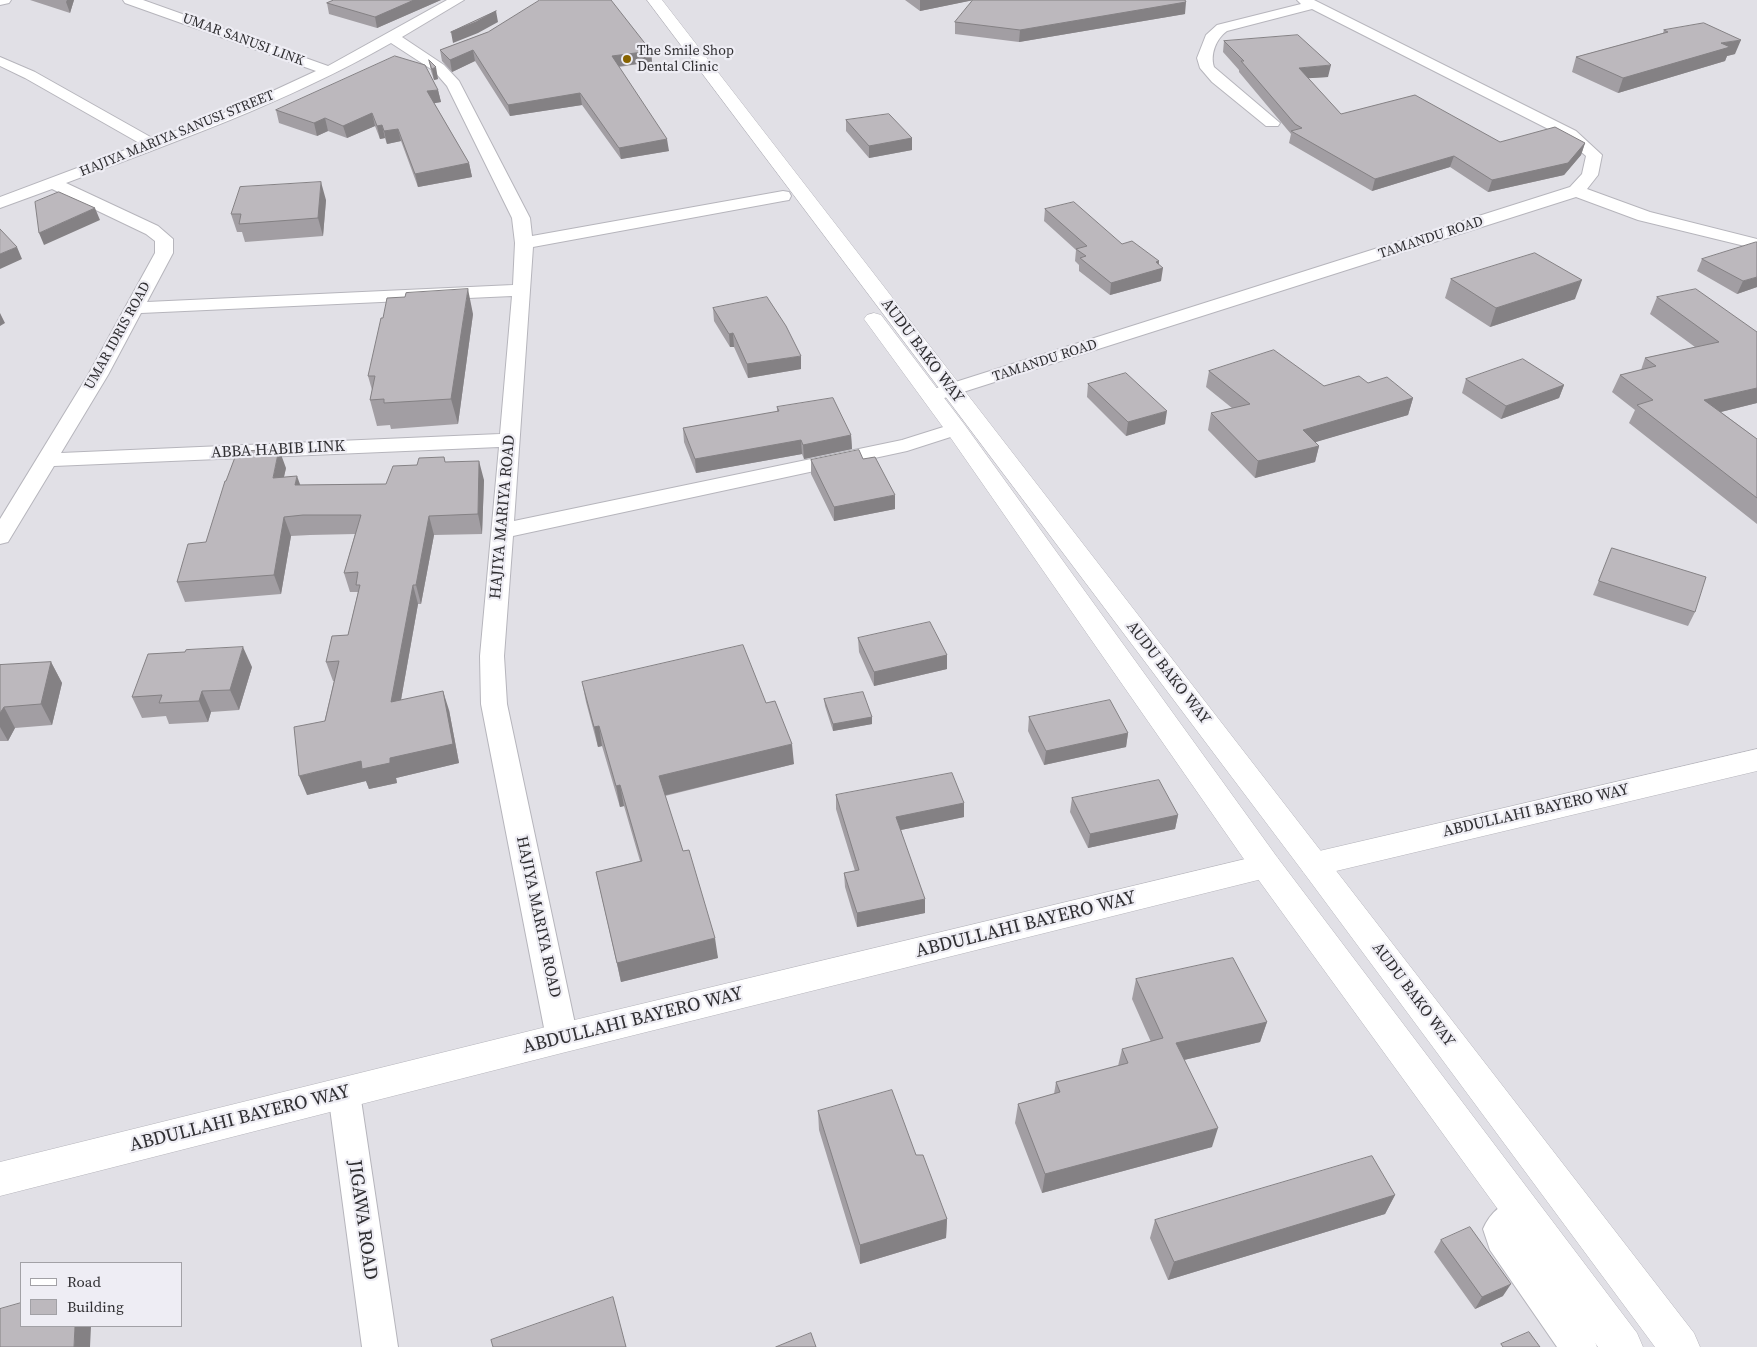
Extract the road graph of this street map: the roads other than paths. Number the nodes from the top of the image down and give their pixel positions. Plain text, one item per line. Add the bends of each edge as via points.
1 (130, 0) edge
2 (432, 0) edge
3 (638, 0) edge
4 (654, 0) edge
5 (452, 2) edge
6 (1309, 3) edge
7 (392, 37) junction
8 (0, 61) edge
9 (328, 71) junction
10 (1272, 123) dead end
11 (154, 145) junction
12 (52, 183) junction
13 (1576, 191) junction
14 (783, 196) junction
15 (0, 203) edge
16 (524, 243) junction
17 (1757, 244) edge
18 (522, 290) junction
19 (134, 308) junction
20 (942, 394) junction
21 (956, 429) junction
22 (509, 440) junction
23 (46, 460) junction
24 (502, 531) junction
25 (0, 537) edge
26 (1757, 760) edge
27 (1314, 864) junction
28 (1266, 866) junction
29 (562, 1038) junction
30 (344, 1093) junction
31 (0, 1179) edge
32 (1522, 1211) junction
33 (380, 1347) edge
34 (1579, 1347) edge
35 (1623, 1347) edge
36 (1680, 1347) edge

1 - 9 street, UMAR SANUSI LINK
2 - 5 street
3 - 14 main road, AUDU BAKO WAY
4 - 20 main road, AUDU BAKO WAY
5 - 7 street, HAJIYA MARIYA SANUSI STREET
6 - 10 street via 1222,28 1213,34 1204,58 1207,68 1217,79
6 - 13 street via 1570,134 1594,155 1590,175
7 - 9 street, HAJIYA MARIYA SANUSI STREET
7 - 16 street, HAJIYA MARIYA ROAD via 435,57 439,68 454,84 521,218
8 - 11 street
9 - 11 street, HAJIYA MARIYA SANUSI STREET via 239,112
11 - 12 street, HAJIYA MARIYA SANUSI STREET
12 - 15 street, HAJIYA MARIYA SANUSI STREET
12 - 19 street, UMAR IDRIS ROAD via 152,230 164,240 164,253
13 - 17 street via 1644,216
13 - 20 street, TAMANDU ROAD
14 - 16 street
14 - 20 main road, AUDU BAKO WAY
16 - 18 street, HAJIYA MARIYA ROAD
18 - 19 street
18 - 22 street, HAJIYA MARIYA ROAD
19 - 23 street, UMAR IDRIS ROAD
20 - 21 main road, AUDU BAKO WAY
20 - 27 main road, AUDU BAKO WAY
21 - 24 street via 907,445
21 - 28 main road, AUDU BAKO WAY
22 - 23 street, ABBA HABIB LINK
22 - 24 street, HAJIYA MARIYA ROAD
23 - 25 street, UMAR IDRIS ROAD
24 - 29 street, HAJIYA MARIYA ROAD via 492,656 494,704
26 - 27 main road, ABDULLAHI BAYERO WAY
27 - 36 main road, AUDU BAKO WAY
28 - 29 main road, ABDULLAHI BAYERO WAY
28 - 32 main road, AUDU BAKO WAY
29 - 30 main road, ABDULLAHI BAYERO WAY
30 - 31 main road, ABDULLAHI BAYERO WAY
30 - 33 street, JIGAWA ROAD
32 - 34 street via 1500,1229 1502,1238
32 - 35 main road, AUDU BAKO WAY

